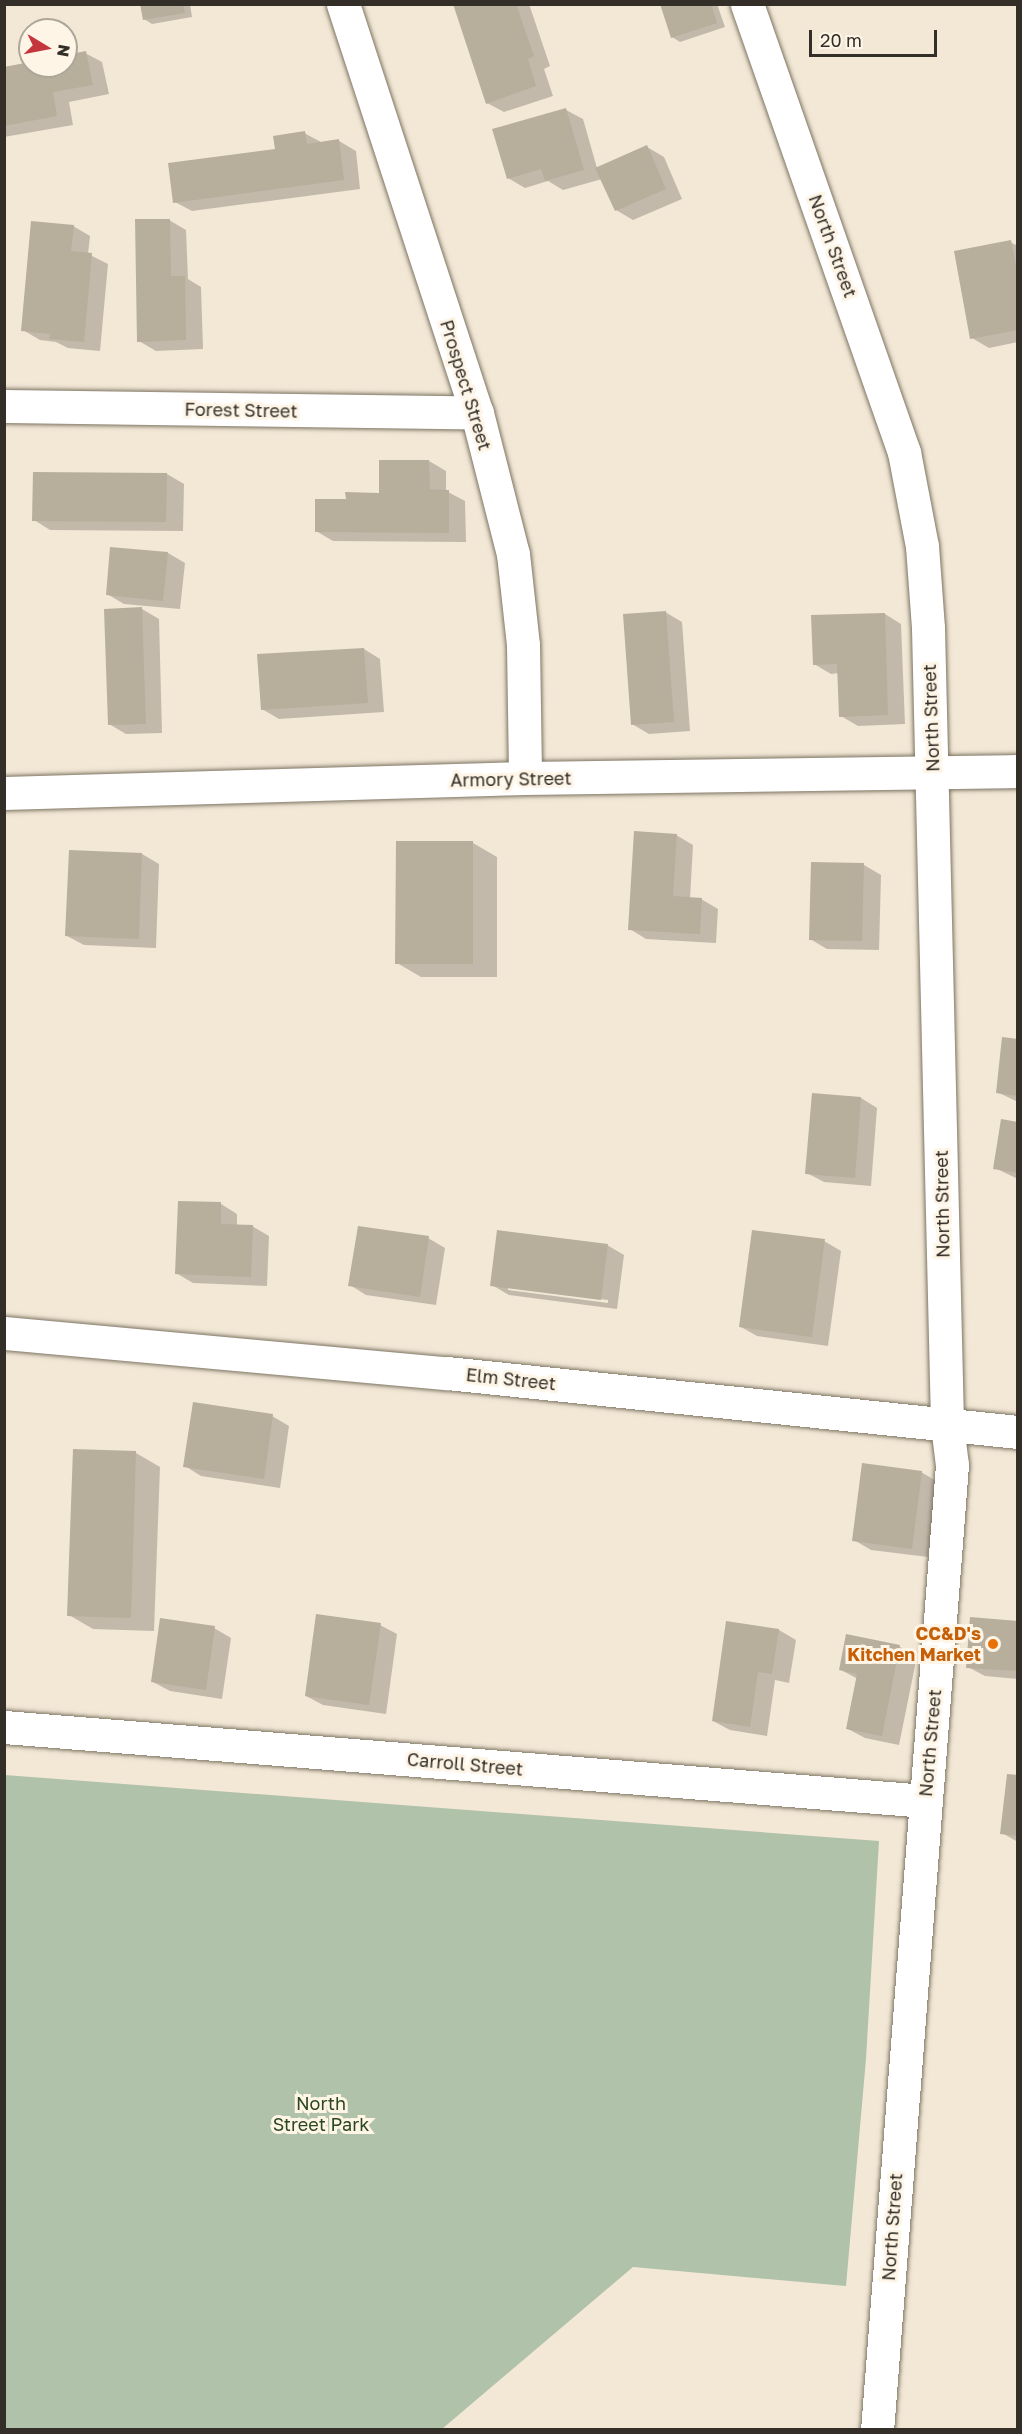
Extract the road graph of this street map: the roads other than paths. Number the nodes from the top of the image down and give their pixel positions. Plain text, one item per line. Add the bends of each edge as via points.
1 (343, 4) edge
2 (747, 4) edge
3 (4, 406) edge
4 (477, 413) junction
5 (933, 771) junction
6 (1017, 771) edge
7 (525, 778) junction
8 (4, 793) edge
9 (4, 1333) edge
10 (947, 1425) junction
11 (1017, 1432) edge
12 (4, 1727) edge
13 (925, 1801) junction
14 (877, 2430) edge

1 - 4 street, Prospect Street
2 - 5 street, North Street via 904,452 922,546
3 - 4 street, Forest Street
4 - 7 street, Prospect Street via 513,554 523,645
5 - 6 street, Armory Street
5 - 7 street, Armory Street
5 - 10 street, North Street
7 - 8 street, Armory Street
9 - 10 street, Elm Street via 447,1373
10 - 11 street, Elm Street
10 - 13 street, North Street via 952,1465
12 - 13 street, Carroll Street
13 - 14 street, North Street

